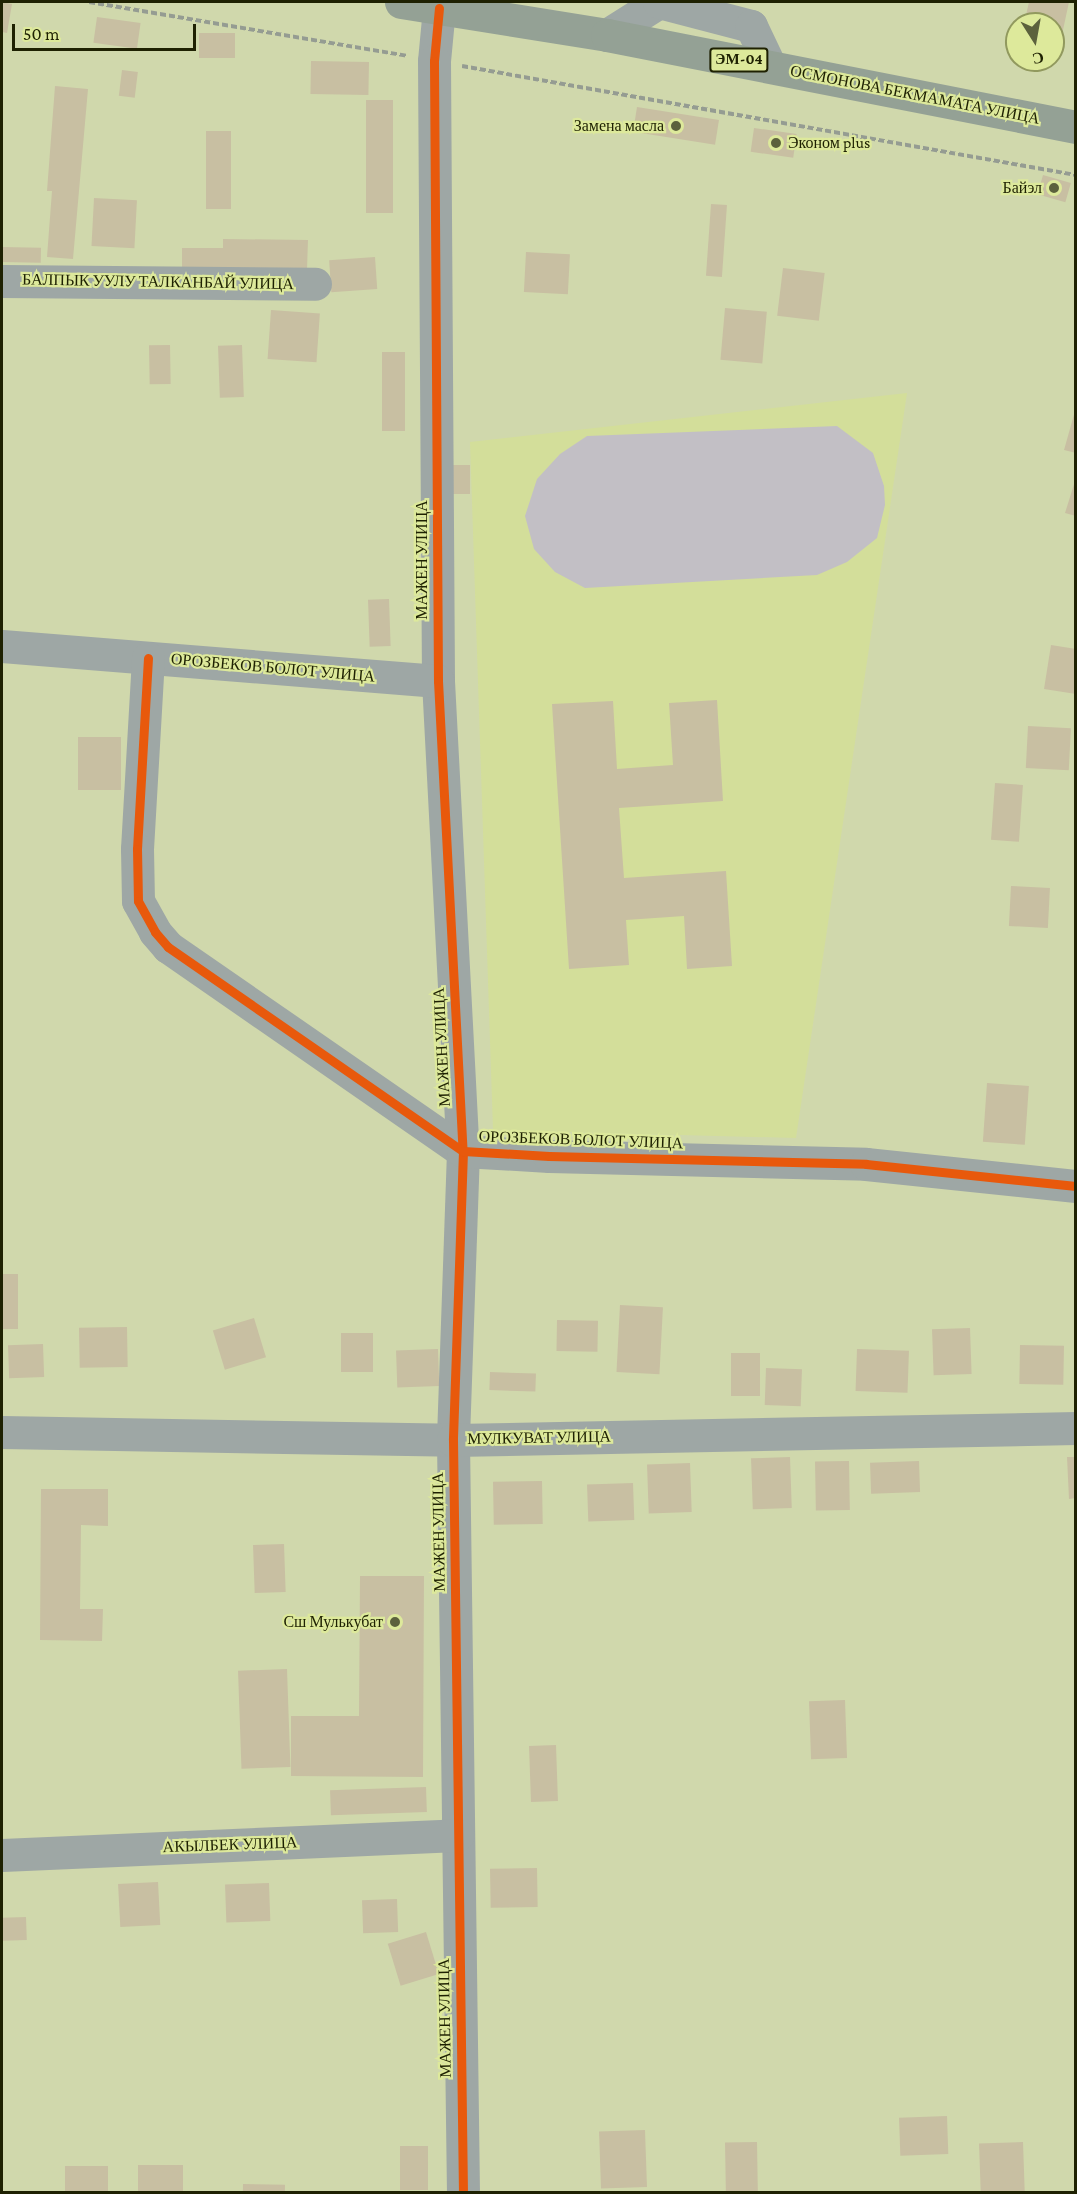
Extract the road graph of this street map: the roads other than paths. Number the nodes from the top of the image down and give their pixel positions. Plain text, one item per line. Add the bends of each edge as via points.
1 (400, 2) edge
2 (439, 8) junction
3 (1076, 127) edge
4 (2, 281) edge
5 (315, 284) dead end
6 (2, 646) edge
7 (148, 658) junction
8 (438, 681) junction
9 (463, 1151) junction
10 (1076, 1185) edge
11 (1076, 1428) edge
12 (2, 1432) edge
13 (453, 1440) junction
14 (458, 1835) junction
15 (2, 1855) edge
16 (463, 2193) edge

1 - 2 highway, ОСМОНОВА БЕКМАМАТА УЛИЦА / ЭМ-04
2 - 3 highway, ОСМОНОВА БЕКМАМАТА УЛИЦА / ЭМ-04 via 607,35
2 - 8 street, МАЖЕН УЛИЦА via 434,61
4 - 5 street, БАЛПЫК УУЛУ ТАЛКАНБАЙ УЛИЦА
6 - 7 street, ОРОЗБЕКОВ БОЛОТ УЛИЦА
7 - 8 street, ОРОЗБЕКОВ БОЛОТ УЛИЦА
7 - 9 street, ОРОЗБЕКОВ БОЛОТ УЛИЦА via 137,891 138,901 155,932 168,947
8 - 9 street, МАЖЕН УЛИЦА
9 - 10 street, ОРОЗБЕКОВ БОЛОТ УЛИЦА via 866,1164
9 - 13 street, МАЖЕН УЛИЦА
11 - 13 street, МУЛКУВАТ УЛИЦА
12 - 13 street, МУЛКУВАТ УЛИЦА
13 - 14 street, МАЖЕН УЛИЦА
14 - 15 street, АКЫЛБЕК УЛИЦА
14 - 16 street, МАЖЕН УЛИЦА

